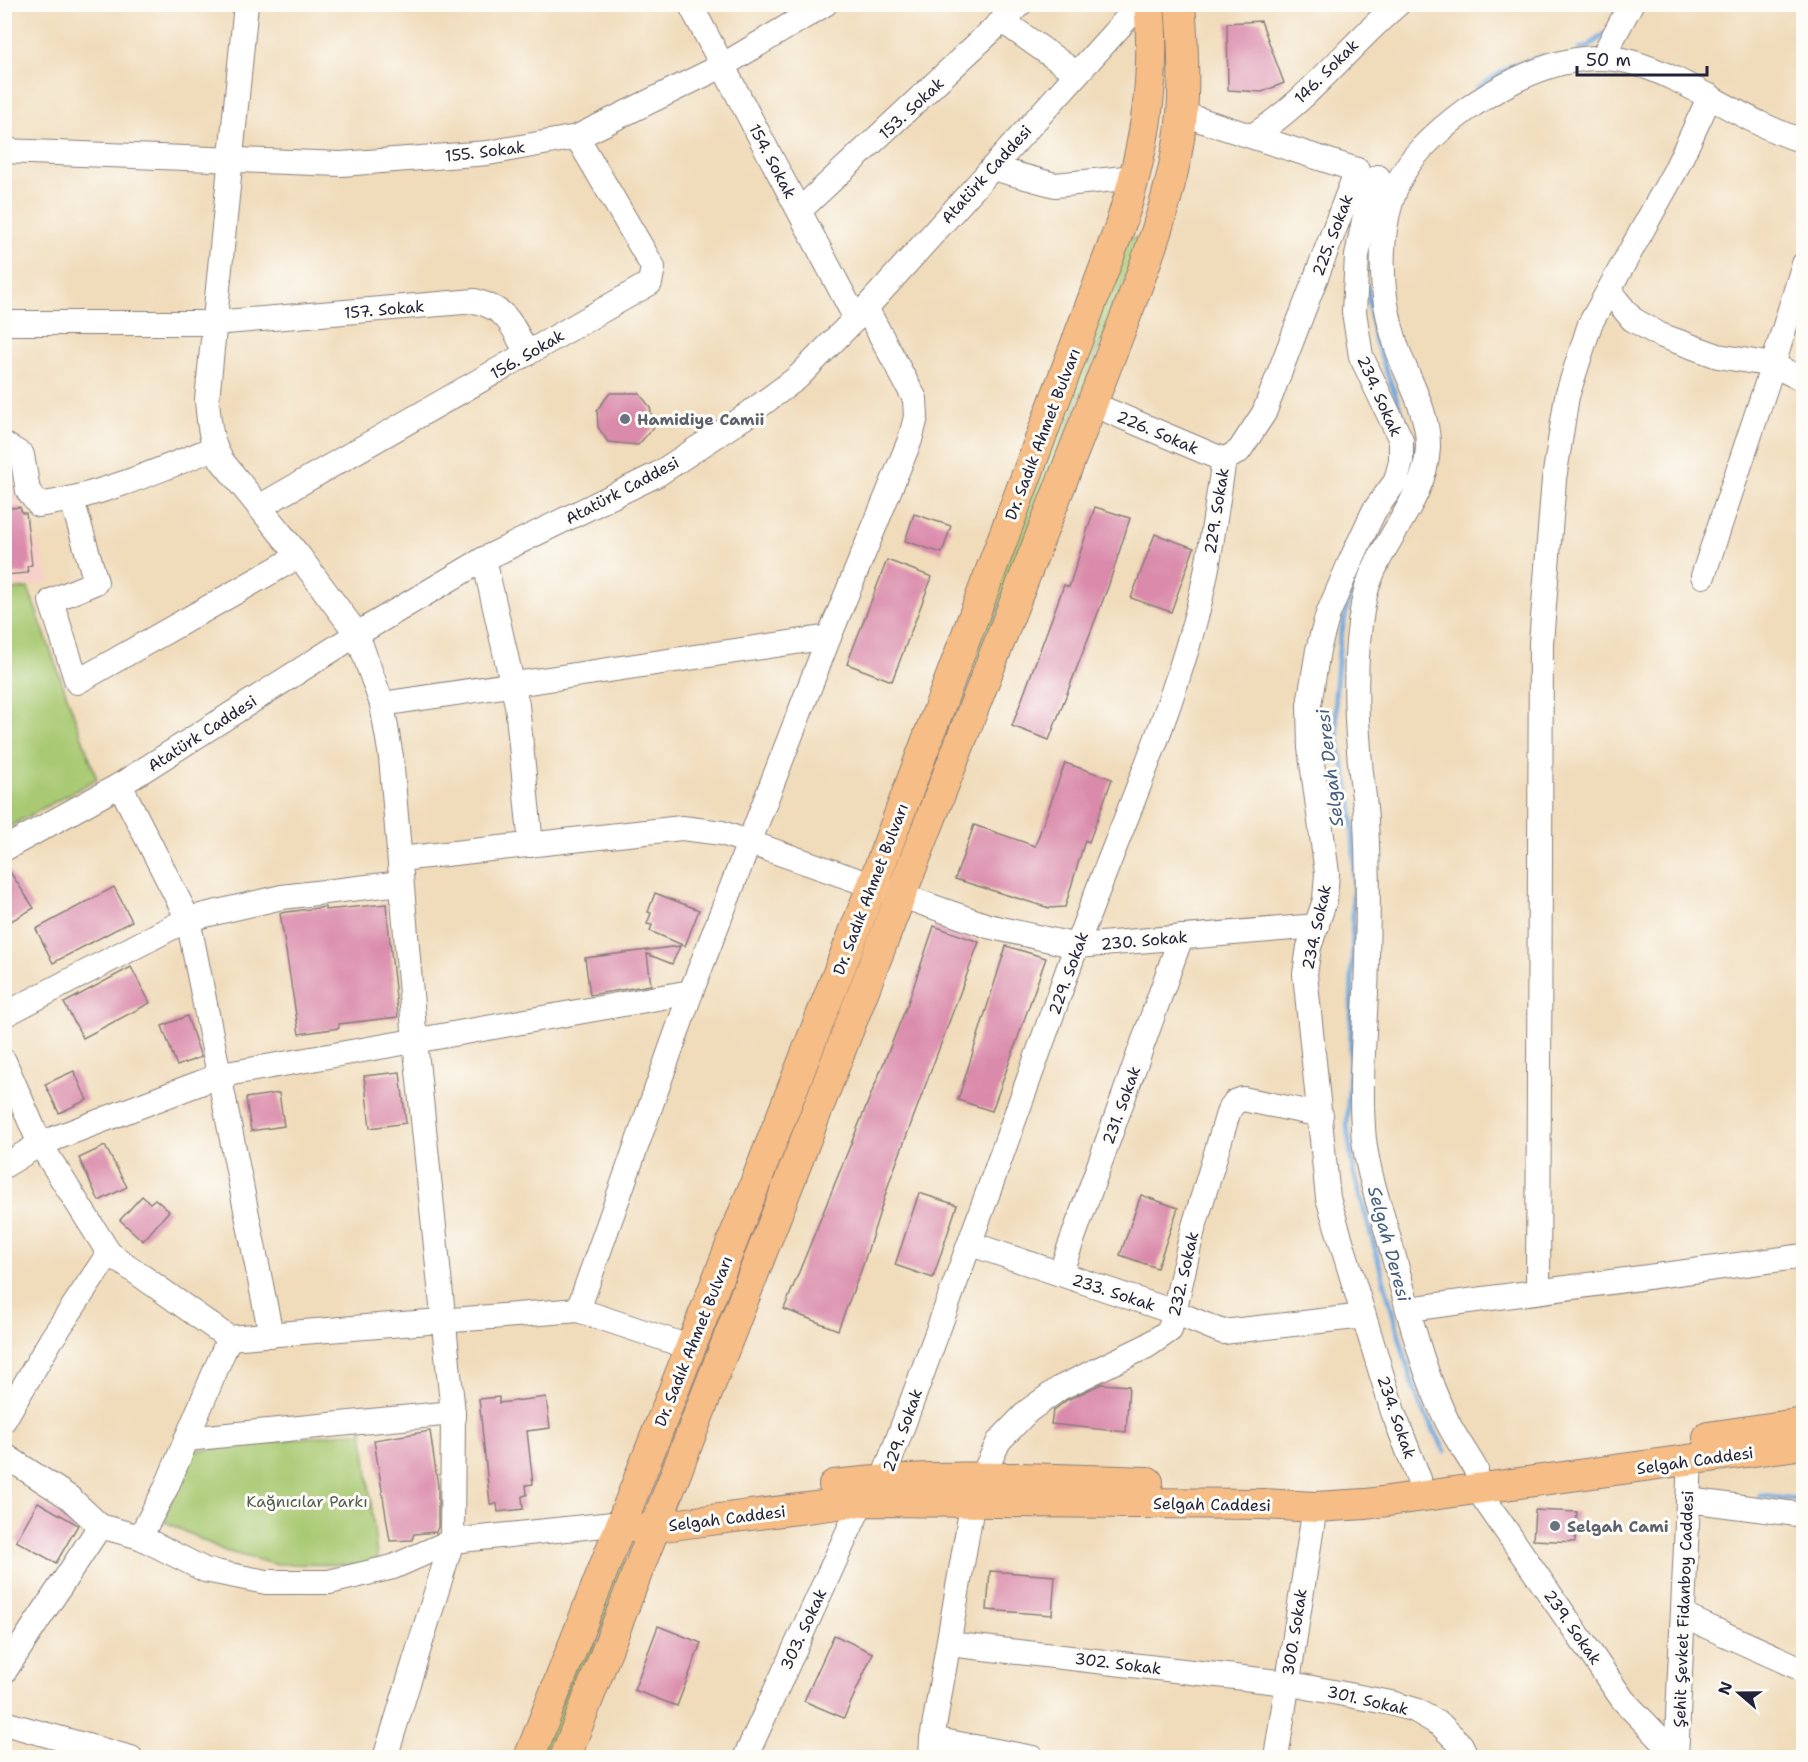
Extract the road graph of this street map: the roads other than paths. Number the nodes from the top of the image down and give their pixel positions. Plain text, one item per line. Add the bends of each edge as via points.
1 (246, 4) edge
2 (690, 4) edge
3 (825, 4) edge
4 (1140, 4) edge
5 (1149, 4) edge
6 (1180, 4) edge
7 (1398, 4) edge
8 (1631, 4) edge
9 (1012, 13) edge
10 (1602, 58) junction
11 (722, 66) junction
12 (1077, 73) junction
13 (1710, 96) junction
14 (1182, 114) junction
15 (1252, 136) junction
16 (577, 137) junction
17 (1803, 141) edge
18 (4, 151) edge
19 (231, 159) junction
20 (992, 168) junction
21 (1377, 176) junction
22 (1135, 177) junction
23 (800, 210) junction
24 (1803, 264) edge
25 (1610, 291) junction
26 (861, 313) junction
27 (4, 323) edge
28 (214, 323) junction
29 (527, 354) junction
30 (1773, 365) junction
31 (1803, 380) edge
32 (1092, 404) junction
33 (4, 444) edge
34 (214, 448) junction
35 (1224, 460) junction
36 (72, 500) junction
37 (259, 507) junction
38 (299, 556) junction
39 (484, 559) junction
40 (1703, 576) dead end
41 (357, 634) junction
42 (829, 637) junction
43 (512, 684) junction
44 (382, 704) junction
45 (120, 785) junction
46 (751, 842) junction
47 (531, 845) junction
48 (4, 849) edge
49 (400, 859) junction
50 (401, 883) junction
51 (873, 884) junction
52 (902, 896) junction
53 (188, 919) junction
54 (1317, 926) junction
55 (1181, 936) junction
56 (1077, 946) junction
57 (691, 992) junction
58 (4, 1015) edge
59 (415, 1041) junction
60 (4, 1061) edge
61 (221, 1075) junction
62 (1321, 1115) junction
63 (40, 1144) junction
64 (4, 1166) edge
65 (971, 1244) junction
66 (109, 1253) junction
67 (1803, 1256) edge
68 (1060, 1274) junction
69 (1538, 1292) junction
70 (1409, 1309) junction
71 (578, 1310) junction
72 (1174, 1312) junction
73 (1364, 1316) junction
74 (445, 1320) junction
75 (271, 1335) junction
76 (229, 1338) junction
77 (689, 1347) junction
78 (453, 1413) junction
79 (4, 1420) edge
80 (1803, 1423) edge
81 (186, 1439) junction
82 (1803, 1444) edge
83 (4, 1455) edge
84 (1690, 1460) junction
85 (883, 1479) junction
86 (1419, 1479) junction
87 (1477, 1480) junction
88 (978, 1489) junction
89 (1688, 1500) junction
90 (862, 1501) junction
91 (1315, 1507) junction
92 (1803, 1515) edge
93 (659, 1518) junction
94 (623, 1523) junction
95 (100, 1526) junction
96 (140, 1537) junction
97 (452, 1541) junction
98 (1684, 1616) junction
99 (949, 1644) junction
100 (1803, 1670) edge
101 (4, 1672) edge
102 (1286, 1683) junction
103 (4, 1723) edge
104 (932, 1748) edge
105 (1677, 1757) edge
106 (131, 1758) edge
107 (385, 1758) edge
108 (529, 1758) edge
109 (565, 1758) edge
110 (745, 1758) edge
111 (1033, 1758) edge
112 (1276, 1758) edge
113 (1467, 1758) edge

1 - 19 street
2 - 11 street, 154. Sokak
3 - 11 street
4 - 12 street, Atatürk Caddesi
5 - 22 main road, Dr. Sadık Ahmet Bulvarı via 1151,90
6 - 14 main road, Dr. Sadık Ahmet Bulvarı
7 - 15 street, 146. Sokak via 1287,111
8 - 10 street
9 - 12 street
9 - 23 street, 153. Sokak
10 - 13 street via 1631,63
10 - 21 street via 1540,69 1490,95 1410,160
11 - 16 street, 155. Sokak
11 - 23 street, 154. Sokak
12 - 20 street, Atatürk Caddesi
13 - 17 street via 1751,121
13 - 25 street
14 - 15 street
14 - 32 main road, Dr. Sadık Ahmet Bulvarı via 1157,226
15 - 21 street
16 - 19 street, 155. Sokak via 488,153 341,164
16 - 29 street, 156. Sokak via 653,267 650,283
18 - 19 street, 155. Sokak
19 - 28 street
20 - 22 street via 1055,185
20 - 26 street, Atatürk Caddesi
21 - 35 street, 225. Sokak via 1264,413 1239,451
21 - 54 street, 234. Sokak via 1357,256 1354,312 1361,356 1401,440 1401,461 1396,481 1374,511 1351,560 1328,614 1318,650 1309,705 1310,748 1327,873 1325,900
21 - 70 street, 239. Sokak via 1388,218 1383,283 1396,346 1424,416 1428,453 1415,497 1384,547 1363,602 1356,689 1366,818 1363,1136
22 - 51 main road, Dr. Sadık Ahmet Bulvarı via 1098,286
23 - 26 street, 154. Sokak
24 - 30 street
25 - 30 street via 1632,319 1660,335 1718,356
25 - 69 street via 1590,324 1567,396 1554,479 1541,643
26 - 39 street, Atatürk Caddesi via 797,378 704,445 658,474
26 - 42 street, 154. Sokak via 915,399 916,417
27 - 28 street, 157. Sokak
28 - 29 street, 157. Sokak via 475,301 495,307 507,316
28 - 34 street via 207,400
29 - 37 street, 156. Sokak
30 - 31 street
30 - 40 street
32 - 35 street, 226. Sokak
32 - 52 main road, Dr. Sadık Ahmet Bulvarı
33 - 36 street via 22,455 28,491 39,505
34 - 36 street
34 - 37 street
35 - 56 street, 229. Sokak via 1194,625 1134,803
36 - 38 street via 96,582 51,601 77,682
37 - 38 street
38 - 41 street
39 - 41 street, Atatürk Caddesi
39 - 43 street
41 - 44 street
41 - 45 street, Atatürk Caddesi
42 - 43 street
42 - 46 street, 154. Sokak
43 - 44 street
43 - 47 street
44 - 49 street
45 - 48 street, Atatürk Caddesi
45 - 53 street
46 - 47 street, 230. Sokak via 722,833 682,828
46 - 51 street, 230. Sokak
46 - 57 street, 154. Sokak
47 - 49 street, 230. Sokak
49 - 50 street
50 - 53 street via 282,897
50 - 59 street
51 - 52 street, 230. Sokak
51 - 77 main road, Dr. Sadık Ahmet Bulvarı
52 - 56 street, 230. Sokak via 988,926
52 - 93 main road, Dr. Sadık Ahmet Bulvarı
53 - 58 street
53 - 61 street
54 - 55 street, 230. Sokak
54 - 62 street, 234. Sokak via 1305,974
55 - 56 street, 230. Sokak
55 - 68 street, 231. Sokak
56 - 65 street, 229. Sokak
57 - 59 street
57 - 71 street, 154. Sokak
59 - 61 street
59 - 74 street
60 - 63 street
61 - 63 street
61 - 75 street
62 - 72 street, 232. Sokak via 1243,1099 1229,1110 1192,1233
62 - 73 street, 234. Sokak via 1328,1198
63 - 64 street
63 - 66 street
65 - 68 street, 233. Sokak
65 - 85 street, 229. Sokak
66 - 76 street
66 - 79 street
67 - 69 street
68 - 72 street, 233. Sokak
69 - 70 street
70 - 87 street, 239. Sokak via 1431,1381
71 - 74 street
71 - 77 street
72 - 73 street, 233. Sokak via 1223,1332
72 - 88 street, 232. Sokak via 1170,1330 1162,1337 1060,1388 1028,1411 999,1441
73 - 86 street, 234. Sokak via 1393,1412
74 - 75 street
74 - 78 street
75 - 76 street
76 - 81 street
77 - 94 main road, Dr. Sadık Ahmet Bulvarı
78 - 81 street
78 - 97 street
80 - 87 main road, Selgah Caddesi
81 - 96 street
82 - 84 main road, Selgah Caddesi
83 - 95 street via 69,1498
84 - 87 main road, Selgah Caddesi
84 - 89 street, Şehit Şevket Fidanboy Caddesi
85 - 88 main road, Selgah Caddesi
85 - 93 main road, Selgah Caddesi
86 - 87 main road, Selgah Caddesi
86 - 88 main road, Selgah Caddesi via 1367,1486
87 - 91 main road, Selgah Caddesi via 1366,1504
87 - 105 street, 239. Sokak via 1623,1700
88 - 90 main road, Selgah Caddesi
88 - 91 main road, Selgah Caddesi
88 - 99 street, 232. Sokak
89 - 92 street
89 - 98 street, Şehit Şevket Fidanboy Caddesi
90 - 93 main road, Selgah Caddesi
90 - 110 street, 303. Sokak
91 - 102 street, 300. Sokak
93 - 94 main road, Selgah Caddesi
93 - 109 main road, Dr. Sadık Ahmet Bulvarı
94 - 97 street
94 - 108 main road, Dr. Sadık Ahmet Bulvarı
95 - 96 street
95 - 101 street
96 - 97 street via 205,1570 266,1582 340,1580 393,1568
97 - 107 street
98 - 100 street
98 - 105 street, Şehit Şevket Fidanboy Caddesi
99 - 102 street, 302. Sokak
99 - 104 street, 232. Sokak
102 - 112 street, 300. Sokak
102 - 113 street, 301. Sokak via 1415,1710 1441,1725
103 - 106 street
104 - 111 street

